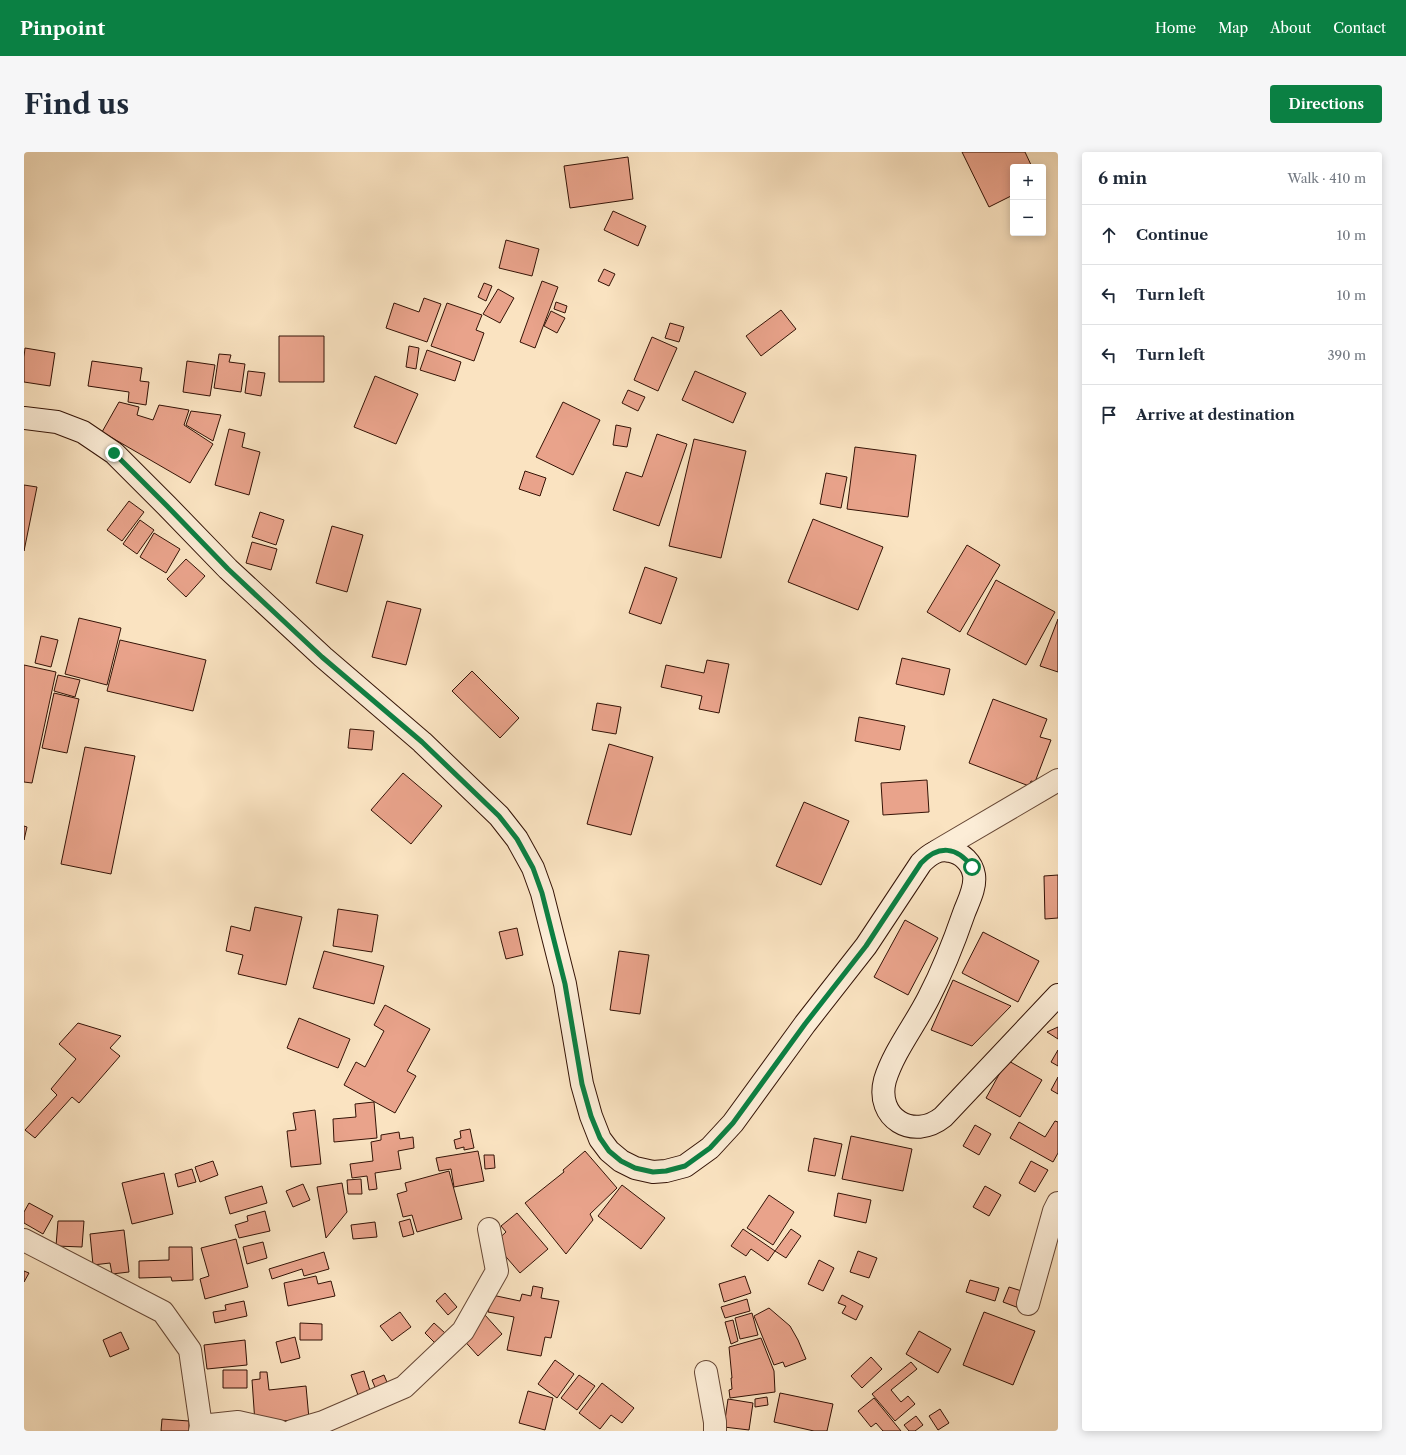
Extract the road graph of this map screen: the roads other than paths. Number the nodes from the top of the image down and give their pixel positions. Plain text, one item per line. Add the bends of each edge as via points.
1 (24, 418) edge
2 (1058, 780) edge
3 (937, 851) junction
4 (1058, 995) edge
5 (1058, 1203) edge
6 (489, 1229) dead end
7 (24, 1240) edge
8 (1028, 1304) dead end
9 (706, 1372) dead end
10 (200, 1429) edge
11 (279, 1431) edge
12 (292, 1431) edge
13 (715, 1431) edge

1 - 3 street via 56,422 83,432 114,453 228,569 322,657 422,742 499,816 517,839 533,868 542,893 565,984 582,1084 591,1116 600,1138 609,1151 635,1168 653,1172 685,1166 710,1148 733,1123 866,946 921,863
2 - 3 street
3 - 4 street via 948,850 966,859 972,867 973,889 950,953 885,1080 884,1100 892,1116 899,1122 914,1127 928,1126 943,1117
5 - 8 street
6 - 12 street via 497,1272 463,1331 404,1387 323,1422
7 - 10 street via 162,1312 190,1350
9 - 13 street
10 - 11 street via 238,1422

